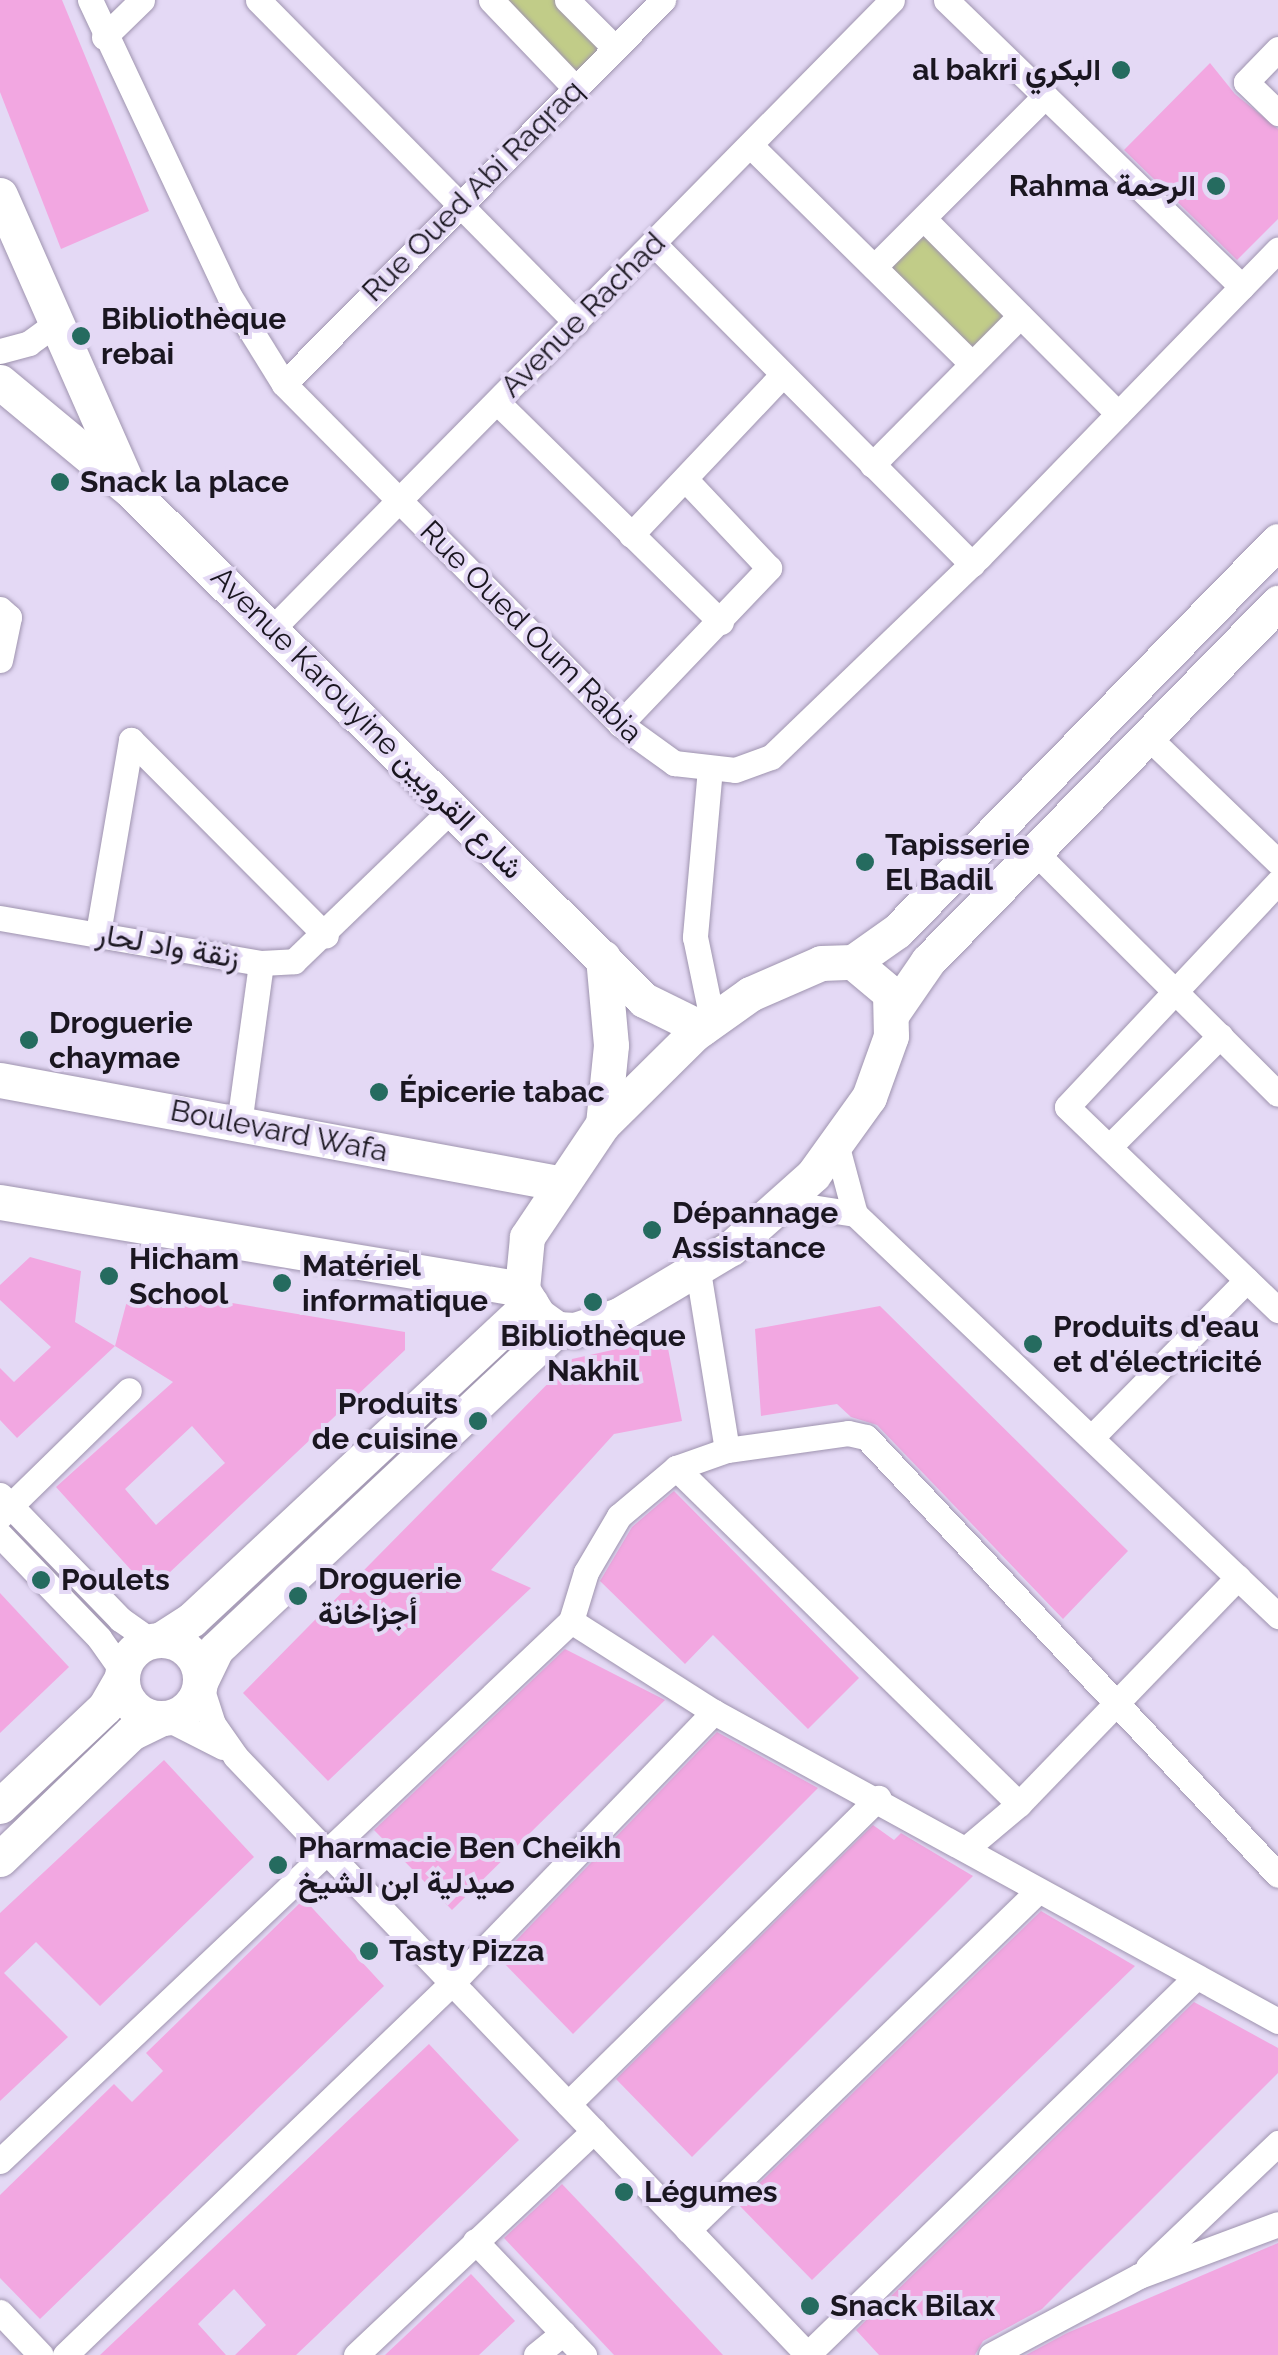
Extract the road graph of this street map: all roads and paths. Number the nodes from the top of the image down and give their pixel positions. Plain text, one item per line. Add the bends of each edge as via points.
1 (90, 0) edge
2 (142, 0) edge
3 (258, 0) edge
4 (490, 0) edge
5 (568, 0) edge
6 (663, 0) edge
7 (946, 0) edge
8 (876, 5) edge
9 (104, 37) junction
10 (615, 48) junction
11 (1278, 49) edge
12 (576, 88) junction
13 (1045, 96) junction
14 (1278, 113) edge
15 (750, 145) junction
16 (0, 195) edge
17 (458, 204) junction
18 (924, 219) junction
19 (10, 241) edge
20 (653, 243) junction
21 (1278, 250) edge
22 (874, 267) junction
23 (1242, 287) junction
24 (1020, 316) junction
25 (576, 322) junction
26 (57, 323) junction
27 (0, 351) edge
28 (972, 364) junction
29 (783, 374) junction
30 (0, 382) edge
31 (284, 384) junction
32 (497, 402) junction
33 (1118, 414) junction
34 (872, 465) junction
35 (685, 479) junction
36 (130, 489) junction
37 (400, 500) junction
38 (631, 535) junction
39 (1278, 541) edge
40 (972, 564) junction
41 (0, 609) edge
42 (1274, 615) edge
43 (721, 622) junction
44 (272, 630) junction
45 (0, 660) edge
46 (620, 724) junction
47 (1148, 737) junction
48 (710, 768) junction
49 (453, 808) junction
50 (1034, 851) junction
51 (1278, 862) edge
52 (1278, 882) edge
53 (0, 918) edge
54 (98, 933) junction
55 (326, 936) junction
56 (603, 957) junction
57 (854, 962) junction
58 (262, 963) junction
59 (1177, 991) junction
60 (893, 1012) junction
61 (706, 1024) junction
62 (1220, 1036) junction
63 (0, 1080) edge
64 (1278, 1094) edge
65 (239, 1124) junction
66 (603, 1124) junction
67 (1110, 1146) junction
68 (837, 1147) junction
69 (558, 1183) junction
70 (0, 1202) edge
71 (785, 1203) junction
72 (855, 1214) junction
73 (698, 1271) junction
74 (1247, 1280) junction
75 (526, 1296) junction
76 (1278, 1310) edge
77 (557, 1328) junction
78 (128, 1390) dead end
79 (1093, 1436) junction
80 (727, 1450) junction
81 (676, 1468) junction
82 (2, 1505) edge
83 (0, 1535) edge
84 (1238, 1577) junction
85 (1273, 1599) edge
86 (571, 1621) junction
87 (156, 1640) junction
88 (122, 1675) junction
89 (201, 1684) junction
90 (1115, 1704) junction
91 (714, 1712) junction
92 (163, 1719) junction
93 (235, 1756) junction
94 (878, 1798) junction
95 (1019, 1804) junction
96 (0, 1806) edge
97 (968, 1847) junction
98 (327, 1852) junction
99 (0, 1859) edge
100 (1278, 1876) edge
101 (1036, 1893) junction
102 (1196, 1978) junction
103 (452, 1983) junction
104 (1274, 2012) edge
105 (568, 2104) junction
106 (594, 2131) junction
107 (1278, 2143) edge
108 (0, 2161) edge
109 (1278, 2224) edge
110 (688, 2230) junction
111 (475, 2241) junction
112 (1138, 2276) junction
113 (0, 2312) edge
114 (563, 2332) junction
115 (41, 2355) edge
116 (65, 2355) edge
117 (356, 2355) edge
118 (536, 2355) edge
119 (584, 2355) edge
120 (808, 2355) edge
121 (991, 2355) edge

1 - 9 street, Rue Oued Oum Rabia
2 - 9 street
3 - 17 street
4 - 12 street
5 - 10 street
6 - 10 street, Rue Oued Abi Raqraq
7 - 13 street
8 - 15 street, Avenue Rachad
9 - 31 street, Rue Oued Oum Rabia via 230,296
10 - 12 street, Rue Oued Abi Raqraq
11 - 14 street via 1246,82
12 - 17 street, Rue Oued Abi Raqraq
13 - 18 street
13 - 23 street
15 - 20 street, Avenue Rachad
15 - 22 street
16 - 19 street, Avenue Karouyine شارع القرويين
17 - 25 street
17 - 31 street, Rue Oued Abi Raqraq
18 - 22 street
18 - 24 street
19 - 26 street, Avenue Karouyine شارع القرويين
20 - 25 street, Avenue Rachad
20 - 29 street
21 - 23 street, Rue Oued Oum Rabia
22 - 28 street
23 - 33 street, Rue Oued Oum Rabia
24 - 28 street
24 - 33 street
25 - 32 street, Avenue Rachad
26 - 27 street via 29,343
26 - 36 street, Avenue Karouyine شارع القرويين
28 - 34 street
29 - 34 street
29 - 35 street
30 - 36 street, Avenue Karouyine شارع القرويين
31 - 37 street, Rue Oued Oum Rabia
32 - 37 street, Avenue Rachad
32 - 38 street
33 - 40 street, Rue Oued Oum Rabia
34 - 40 street
35 - 38 street
35 - 43 street via 768,564
36 - 44 street, Avenue Karouyine شارع القرويين
37 - 44 street, Avenue Rachad
37 - 46 street, Rue Oued Oum Rabia
38 - 43 street
39 - 57 street via 897,931
40 - 48 street, Rue Oued Oum Rabia via 770,757 750,767
41 - 45 street via 8,617
42 - 47 street
43 - 46 street
44 - 49 street, Avenue Karouyine شارع القرويين
46 - 48 street, Rue Oued Oum Rabia via 660,758
47 - 50 street
47 - 51 street
48 - 61 street via 695,936
49 - 55 street, زنقة واد لحار
49 - 56 street, Avenue Karouyine شارع القرويين
50 - 59 street
50 - 60 street via 928,961
52 - 59 street
53 - 54 street, زنقة واد لحار
54 - 55 street via 126,746 136,740
54 - 58 street, زنقة واد لحار
55 - 58 street, زنقة واد لحار via 294,962
56 - 61 street, Avenue Karouyine شارع القرويين via 644,1000
56 - 66 street via 611,1045
57 - 60 street via 881,981
57 - 61 street via 792,973
58 - 65 street
59 - 62 street
59 - 67 street via 1067,1107
60 - 68 street via 880,1069
61 - 66 street
62 - 64 street
62 - 67 street
63 - 65 street, Boulevard Wafa
65 - 69 street, Boulevard Wafa
66 - 69 street
67 - 74 street
68 - 71 street
68 - 72 street
69 - 75 street via 526,1237
70 - 75 street
71 - 72 street
71 - 73 street
72 - 79 street
73 - 77 street via 606,1320
73 - 80 street
74 - 76 street
74 - 79 street
75 - 77 street
75 - 87 street via 192,1619
77 - 89 street via 216,1649
78 - 82 street
79 - 84 street
80 - 81 street
80 - 90 street via 848,1432 866,1437
81 - 86 street via 619,1516 600,1542
81 - 95 street
82 - 87 street via 120,1620
83 - 88 street via 99,1638
84 - 85 street
84 - 90 street
86 - 91 street
86 - 98 street
87 - 88 street via 132,1652
87 - 89 street via 189,1651
88 - 92 street via 133,1706
88 - 96 street via 105,1706
89 - 92 street via 189,1708
89 - 93 street via 213,1724
90 - 95 street
90 - 100 street
91 - 94 street
91 - 103 street
92 - 93 street
92 - 99 street via 131,1733
93 - 98 street
94 - 97 street
94 - 105 street
95 - 97 street
97 - 101 street
98 - 103 street
98 - 108 street
101 - 102 street
101 - 110 street
102 - 104 street
102 - 120 street
103 - 105 street
103 - 116 street
105 - 106 street
106 - 110 street
106 - 111 street
107 - 112 street
109 - 112 street
110 - 120 street
111 - 114 street
111 - 117 street
112 - 121 street
113 - 115 street
114 - 118 street
114 - 119 street

